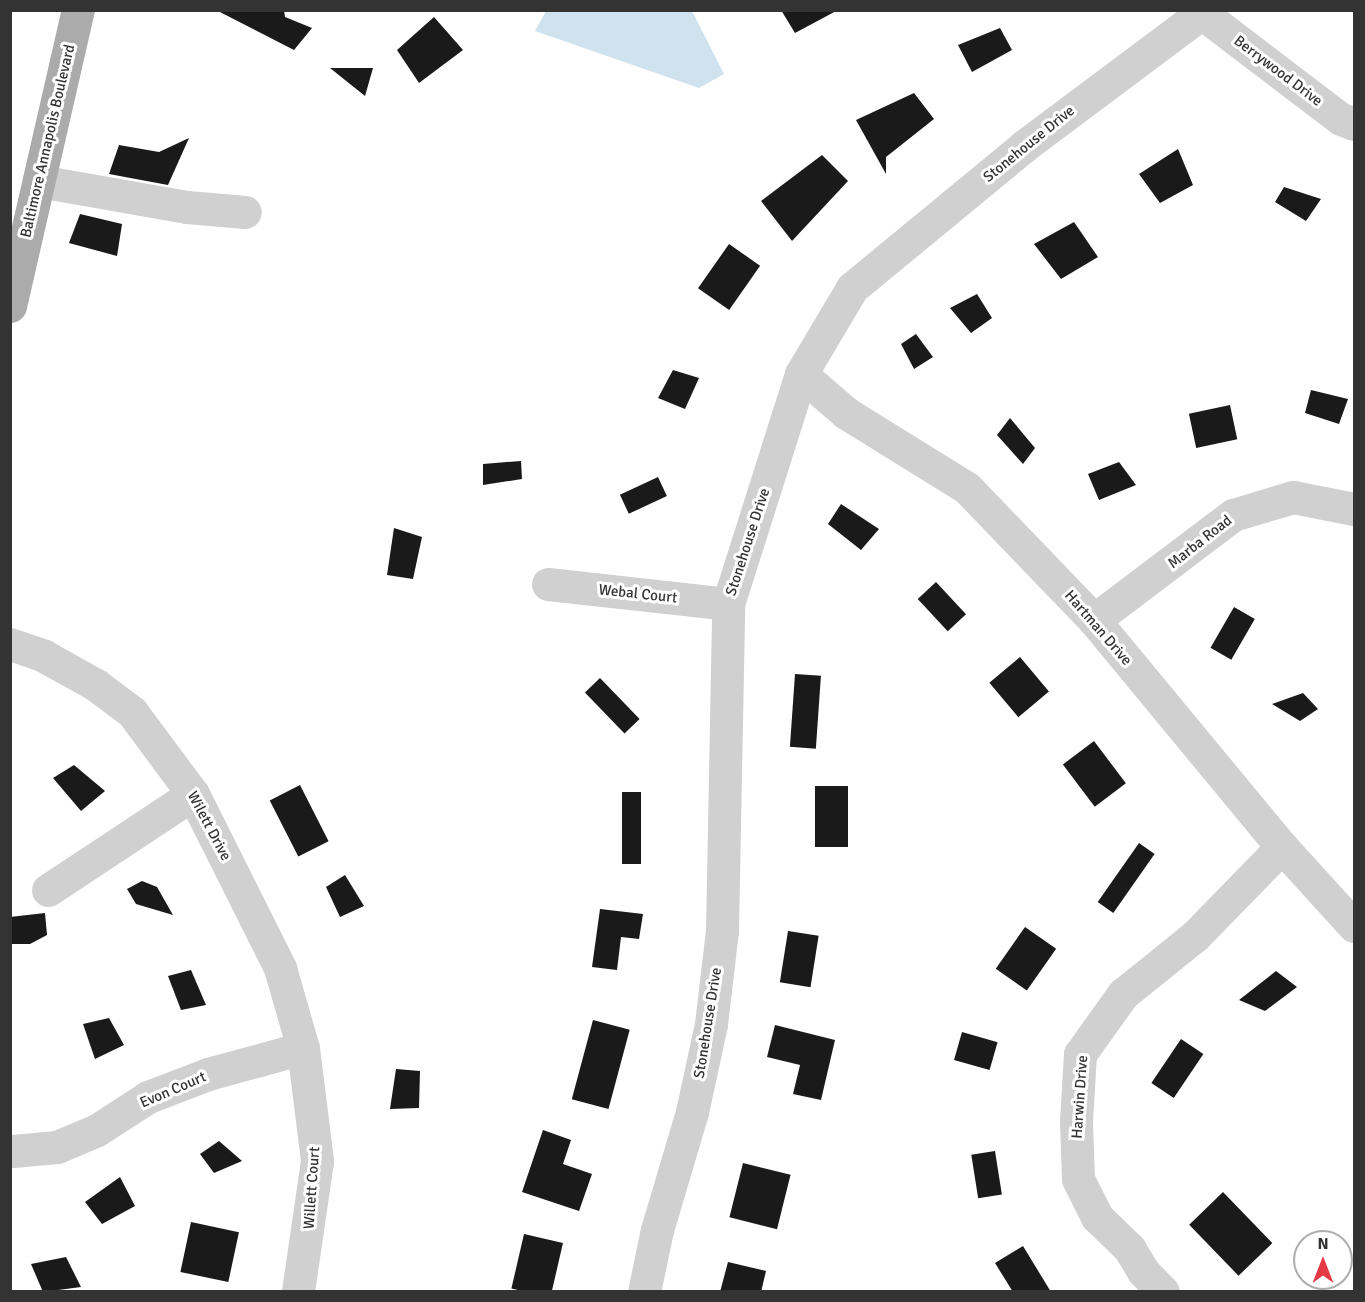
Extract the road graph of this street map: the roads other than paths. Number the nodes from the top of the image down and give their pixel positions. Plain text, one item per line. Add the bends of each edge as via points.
1 (78, 10) edge
2 (1205, 12) edge
3 (1354, 124) edge
4 (39, 181) junction
5 (245, 212) dead end
6 (18, 240) edge
7 (10, 306) edge
8 (801, 374) junction
9 (1354, 509) edge
10 (549, 584) dead end
11 (728, 604) junction
12 (1094, 620) junction
13 (10, 644) edge
14 (193, 794) junction
15 (1282, 847) junction
16 (48, 890) dead end
17 (1354, 926) edge
18 (303, 1048) junction
19 (13, 1151) dead end
20 (298, 1292) edge
21 (644, 1292) edge
22 (1163, 1292) edge

1 - 4 main road, Baltimore Annapolis Boulevard
2 - 3 street, Berrywood Drive via 1341,119
2 - 8 street, Stonehouse Drive via 1033,140 852,288
4 - 5 street via 187,207
4 - 6 main road, Baltimore Annapolis Boulevard
6 - 7 main road, Baltimore Annapolis Boulevard
8 - 11 street, Stonehouse Drive
8 - 12 street, Hartman Drive via 846,413 967,488
9 - 12 street, Marba Road via 1293,497 1233,515
10 - 11 street, Webal Court
11 - 21 street, Stonehouse Drive via 722,931 715,994 692,1112 657,1230
12 - 15 street, Hartman Drive
13 - 14 street, Wilett Drive via 44,656 132,712
14 - 16 street
14 - 18 street, Wilett Drive via 280,968
15 - 17 street, Hartman Drive
15 - 22 street, Harwin Drive via 1195,936 1124,994 1080,1054 1078,1179 1097,1217 1130,1249 1143,1271
18 - 19 street, Evon Court via 208,1074 148,1097 97,1130 57,1147
18 - 20 street, Willett Court via 317,1161

